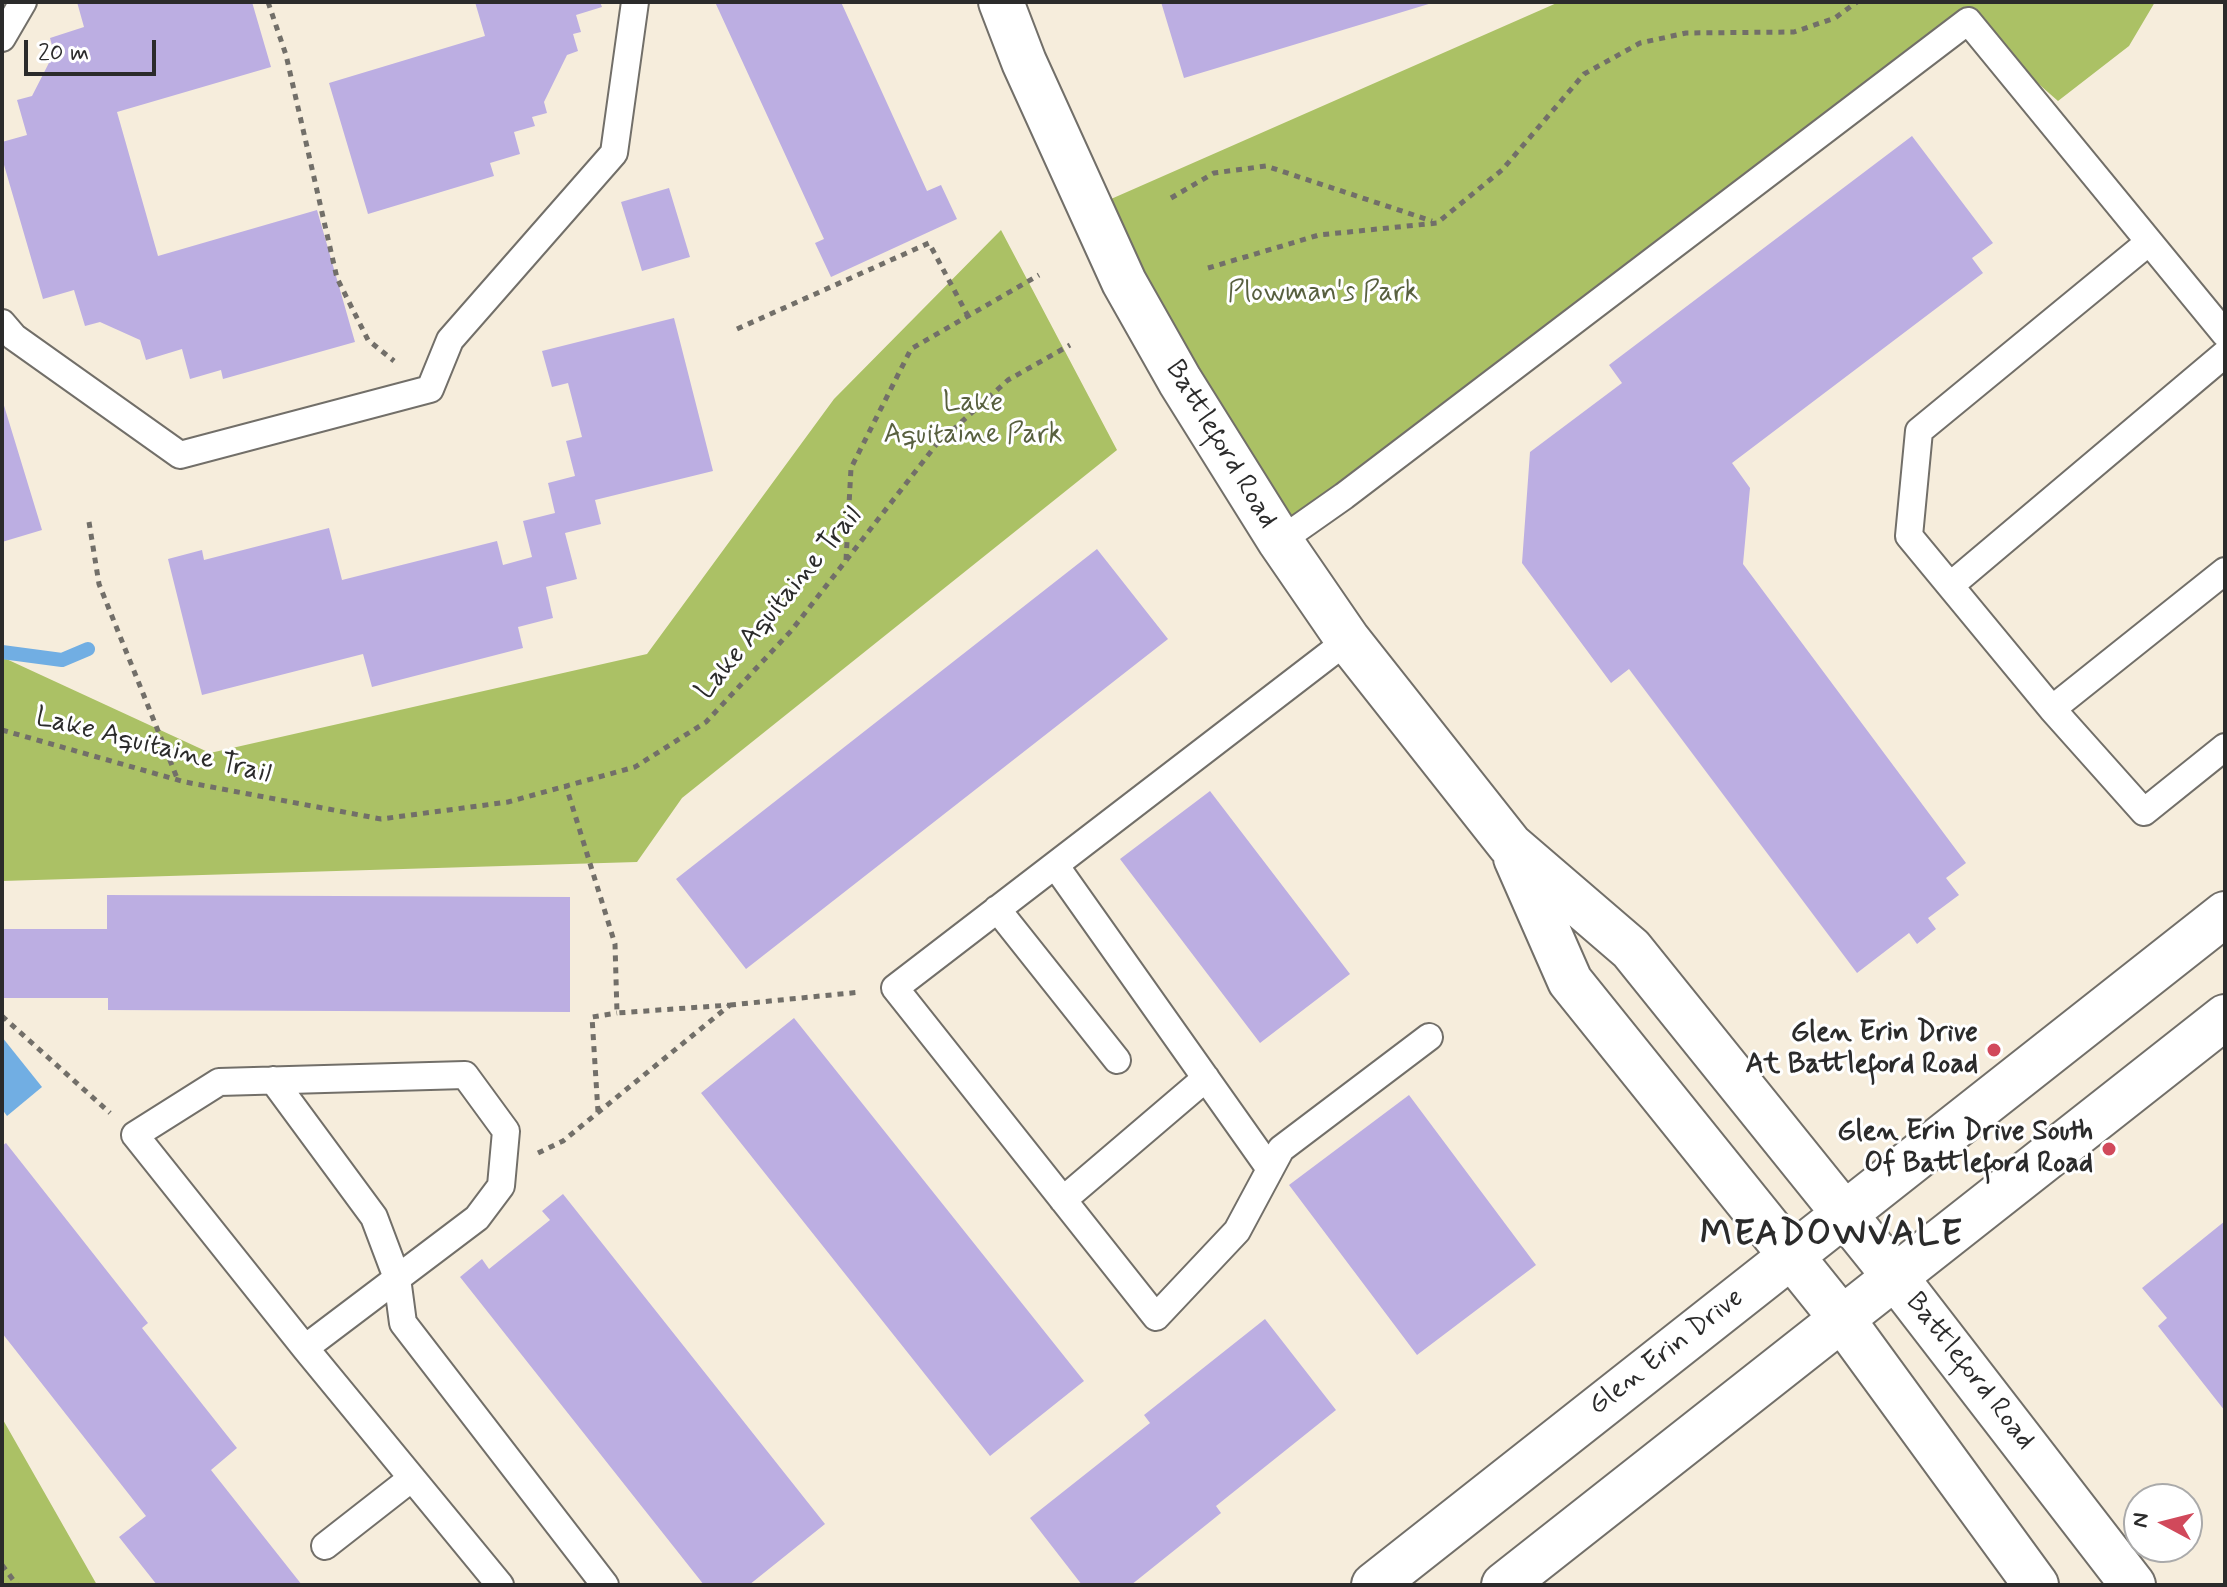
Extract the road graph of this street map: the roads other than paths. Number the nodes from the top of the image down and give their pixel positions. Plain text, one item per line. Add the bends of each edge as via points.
1 (23, 2) edge
2 (635, 2) edge
3 (1001, 2) edge
4 (2, 38) edge
5 (2149, 242) junction
6 (2, 323) edge
7 (2225, 334) edge
8 (2225, 354) edge
9 (1280, 541) junction
10 (2225, 571) edge
11 (1951, 585) junction
12 (1348, 640) junction
13 (2052, 709) junction
14 (2225, 747) edge
15 (1510, 845) junction
16 (1055, 865) junction
17 (997, 909) junction
18 (2225, 914) edge
19 (2225, 1017) edge
20 (1429, 1037) dead end
21 (1117, 1060) dead end
22 (1206, 1078) junction
23 (273, 1080) junction
24 (1270, 1169) junction
25 (1063, 1200) junction
26 (1845, 1213) junction
27 (1791, 1256) junction
28 (397, 1278) junction
29 (1896, 1278) junction
30 (1842, 1319) junction
31 (305, 1348) junction
32 (412, 1478) junction
33 (325, 1546) dead end
34 (500, 1585) edge
35 (605, 1585) edge
36 (1374, 1585) edge
37 (1504, 1585) edge
38 (2036, 1585) edge
39 (2133, 1585) edge

1 - 4 lane
2 - 6 lane via 614,153 450,340 430,389 180,455 14,337
3 - 9 street, Battleford Road via 1124,282
5 - 7 lane
5 - 9 lane via 1968,21
5 - 11 lane via 1919,431 1909,536
8 - 11 lane
9 - 12 street, Battleford Road
10 - 13 lane
11 - 13 lane
12 - 15 street, Battleford Road
12 - 16 lane
13 - 14 lane via 2144,812
15 - 26 street, Battleford Road via 1631,949
15 - 27 street, Battleford Road via 1570,981
16 - 17 lane
16 - 22 lane
17 - 21 lane
17 - 25 lane via 895,988
18 - 26 street, Glen Erin Drive
19 - 29 street
20 - 24 lane via 1281,1149
22 - 24 lane
22 - 25 lane
23 - 28 lane via 374,1217
23 - 28 lane via 465,1075 506,1131 501,1186 477,1218
23 - 31 lane via 219,1082 135,1135
24 - 25 lane via 1237,1231 1156,1317
26 - 27 street, Glen Erin Drive
26 - 29 street, Battleford Road
27 - 30 street, Battleford Road
27 - 36 street, Glen Erin Drive
28 - 31 lane
28 - 35 lane via 403,1323
29 - 30 street
29 - 39 street, Battleford Road
30 - 37 street
30 - 38 street, Battleford Road
31 - 32 lane
32 - 33 lane
32 - 34 lane

